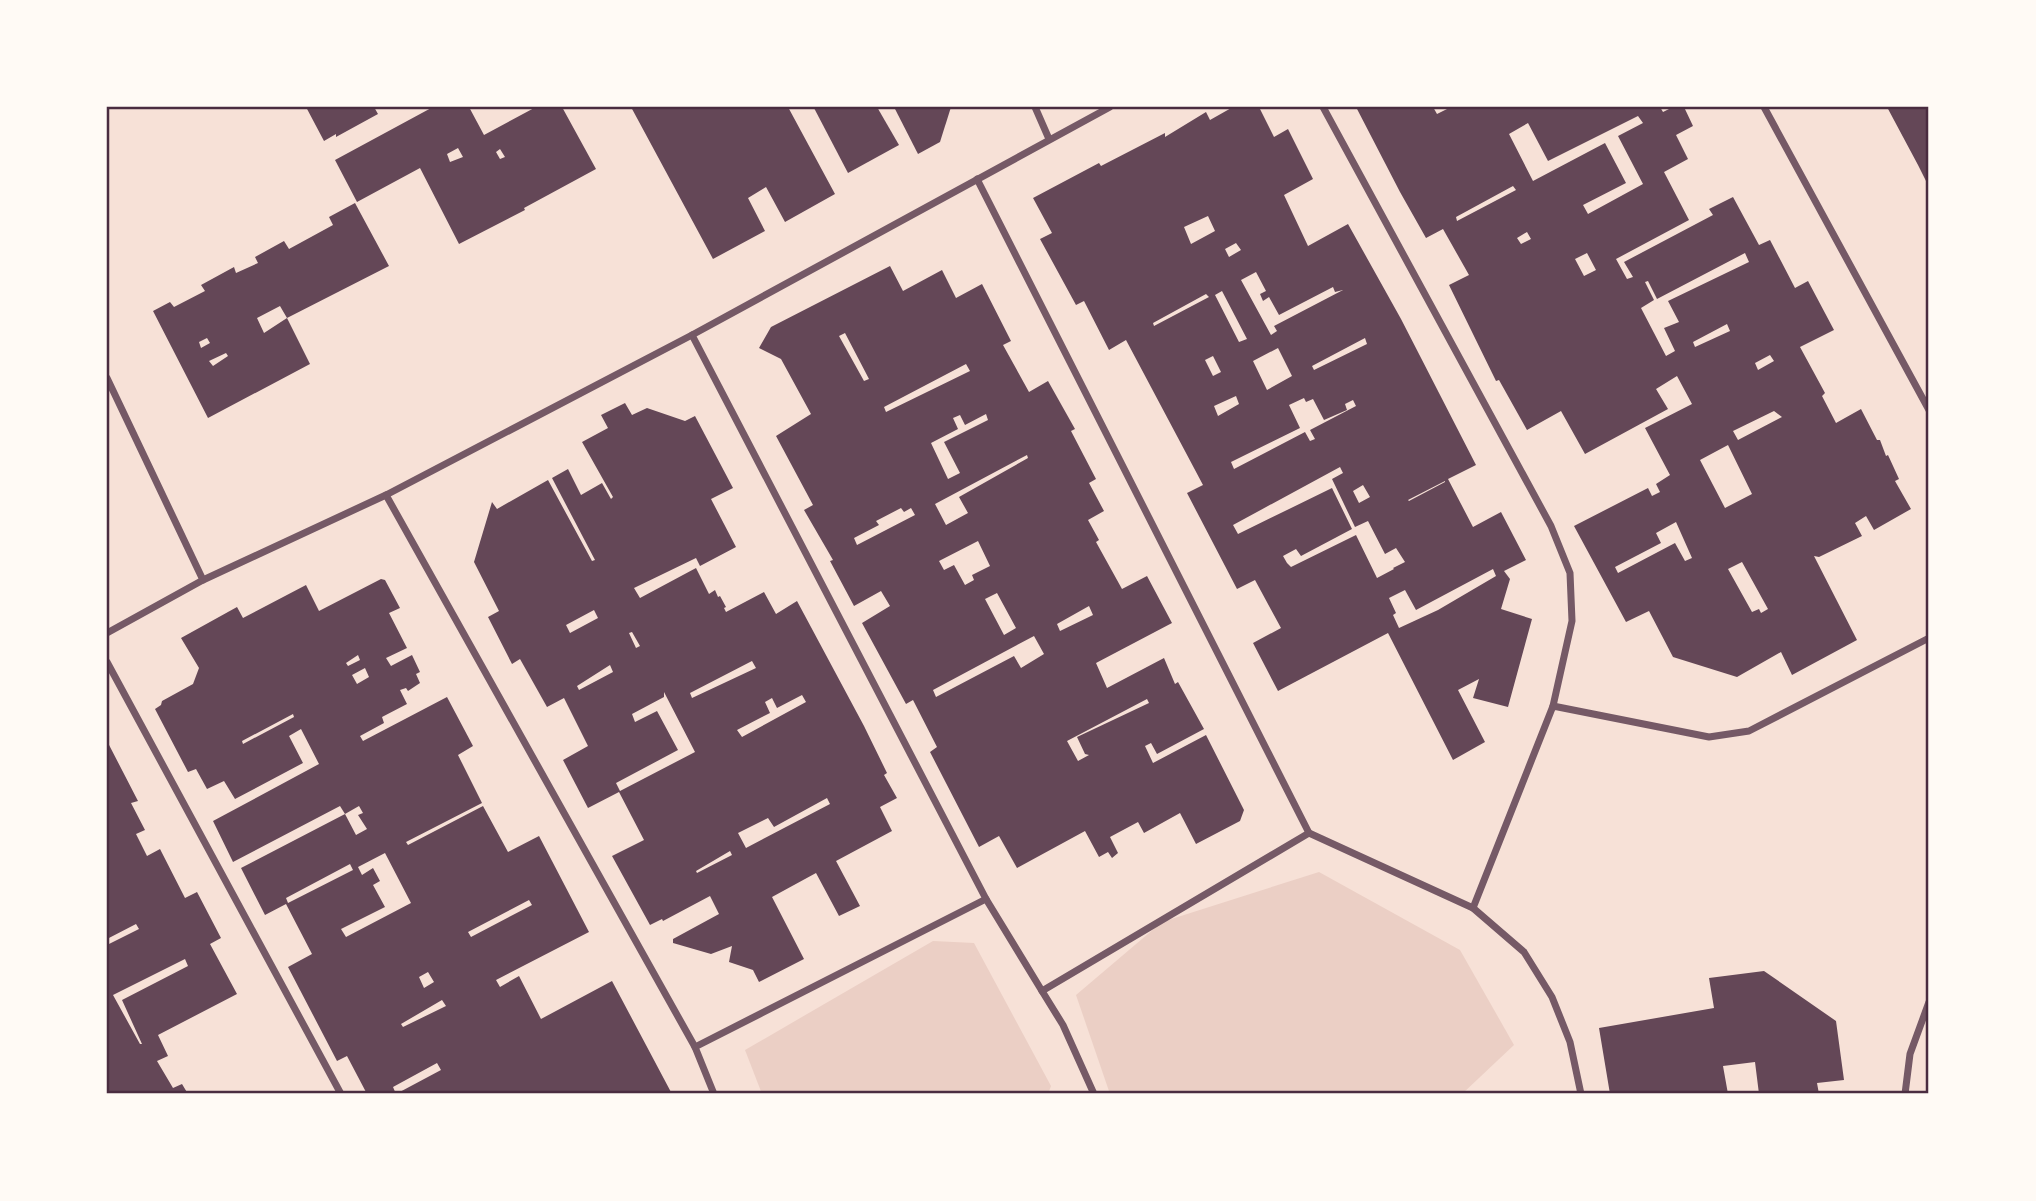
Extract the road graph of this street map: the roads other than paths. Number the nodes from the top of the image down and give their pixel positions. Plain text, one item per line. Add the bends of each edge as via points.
1 (1035, 107) edge
2 (1110, 107) edge
3 (1323, 107) edge
4 (1764, 107) edge
5 (1049, 139) junction
6 (977, 179) junction
7 (692, 335) junction
8 (107, 378) edge
9 (1929, 410) edge
10 (386, 495) junction
11 (203, 580) junction
12 (107, 633) edge
13 (1929, 638) edge
14 (107, 662) edge
15 (1553, 706) junction
16 (1309, 833) junction
17 (986, 899) junction
18 (1473, 908) junction
19 (1042, 991) junction
20 (1929, 1002) edge
21 (695, 1047) junction
22 (341, 1094) edge
23 (714, 1094) edge
24 (1094, 1094) edge
25 (1581, 1094) edge
26 (1905, 1094) edge

1 - 5 street
2 - 5 street
3 - 15 street via 1551,526 1570,573 1572,621
4 - 9 street
5 - 6 street
6 - 7 street
6 - 16 street
7 - 10 street
7 - 17 street
8 - 11 street
10 - 11 street
10 - 21 street
11 - 12 street
13 - 15 street via 1749,731 1709,737
14 - 22 street
15 - 18 street
16 - 18 street
16 - 19 street
17 - 19 street
17 - 21 street
18 - 25 street via 1524,952 1552,997 1570,1042
19 - 24 street
20 - 26 street via 1910,1054
21 - 23 street

